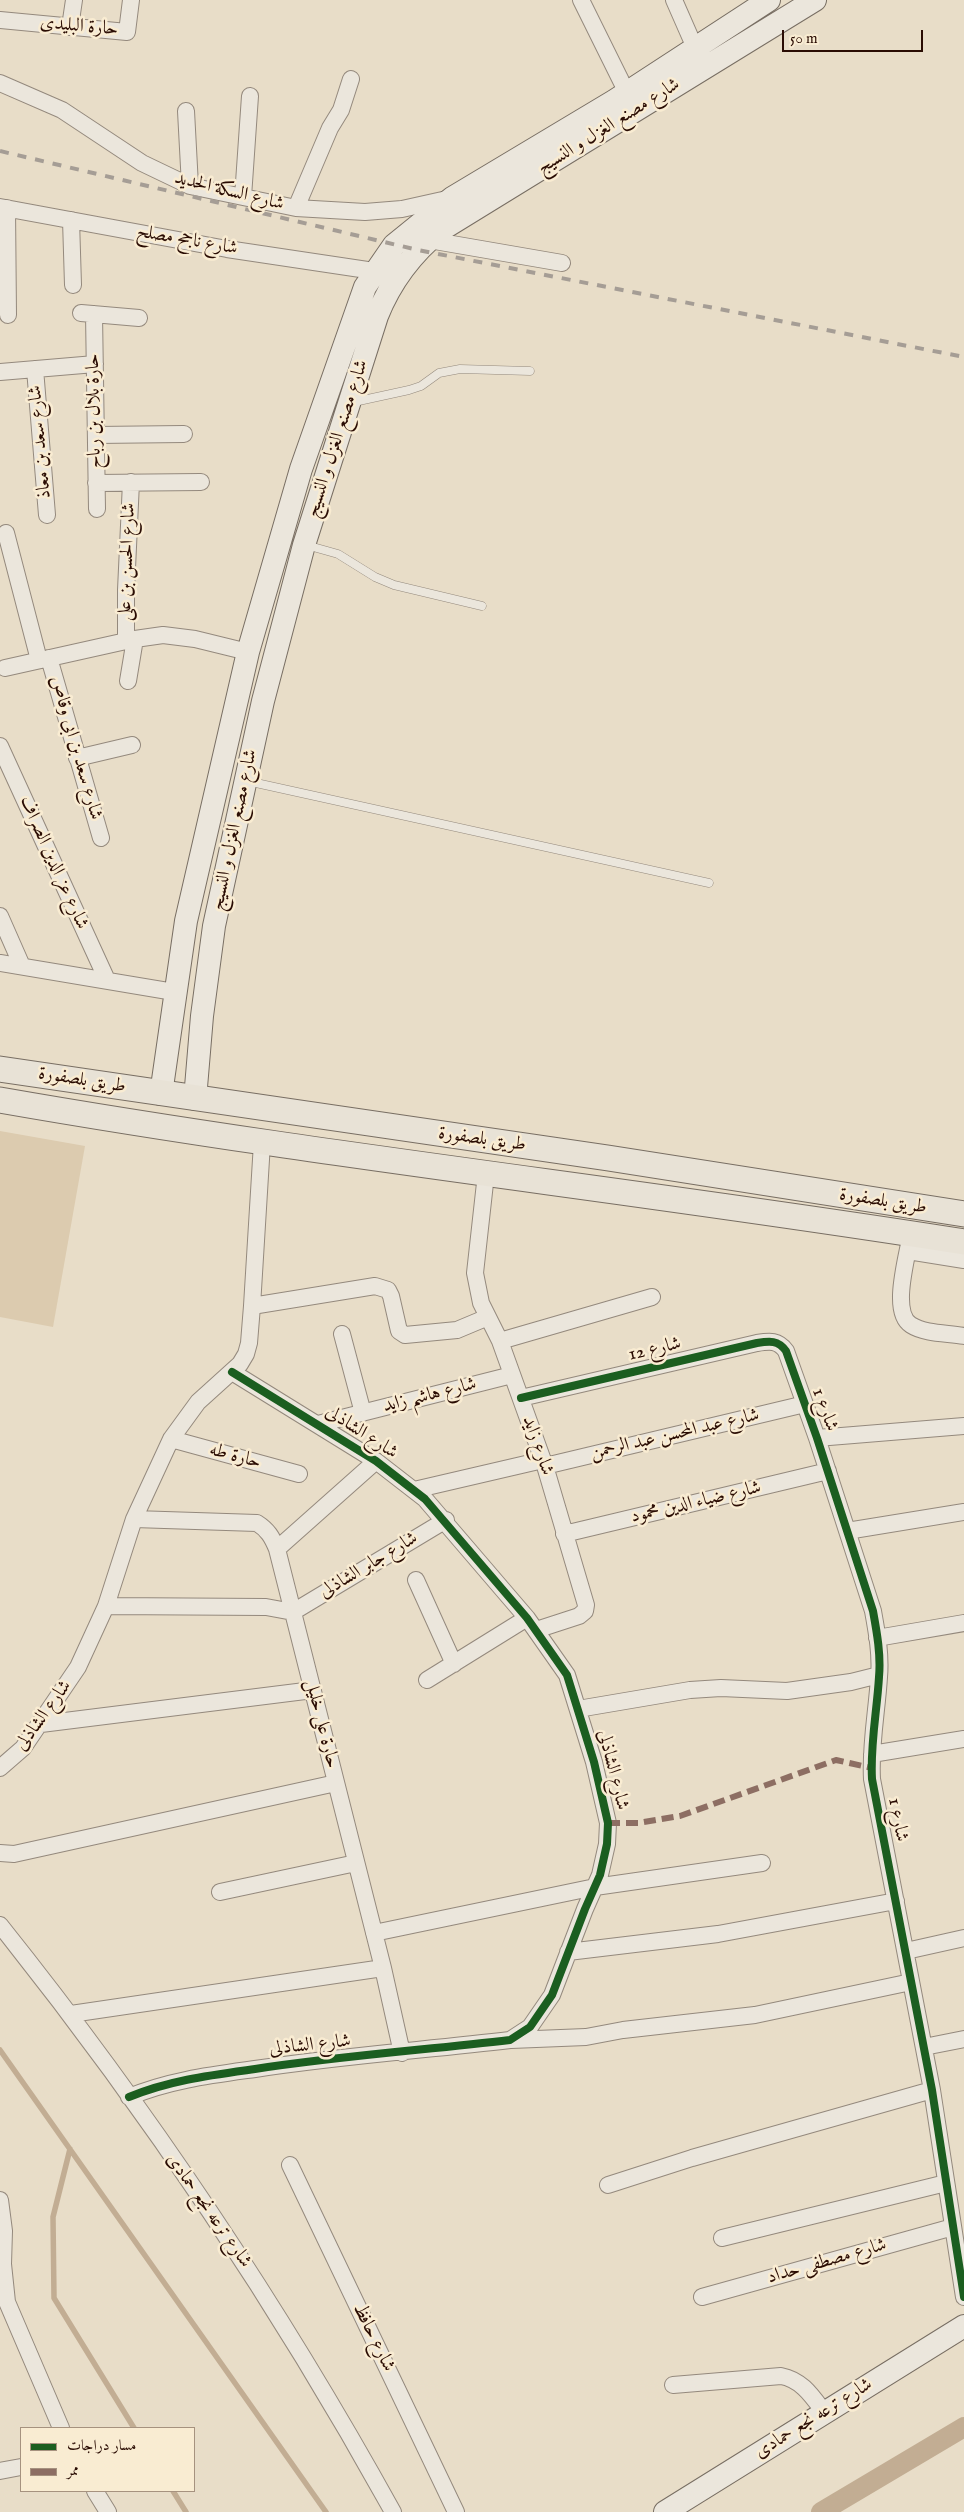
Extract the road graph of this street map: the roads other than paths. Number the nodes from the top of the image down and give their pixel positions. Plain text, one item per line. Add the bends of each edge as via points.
1 (74, 0) edge
2 (131, 0) edge
3 (581, 0) edge
4 (674, 0) edge
5 (769, 0) edge
6 (815, 0) edge
7 (0, 20) edge
8 (70, 27) junction
9 (700, 58) junction
10 (0, 70) edge
11 (351, 79) dead end
12 (7, 86) edge
13 (250, 96) dead end
14 (631, 102) junction
15 (186, 111) dead end
16 (190, 186) junction
17 (242, 197) junction
18 (452, 198) junction
19 (3, 207) edge
20 (296, 208) junction
21 (71, 220) junction
22 (429, 240) junction
23 (562, 263) dead end
24 (374, 271) junction
25 (73, 285) dead end
26 (8, 315) dead end
27 (139, 318) dead end
28 (95, 364) junction
29 (35, 368) junction
30 (530, 371) dead end
31 (0, 372) edge
32 (325, 398) junction
33 (350, 403) junction
34 (184, 434) dead end
35 (96, 435) junction
36 (131, 482) junction
37 (201, 482) dead end
38 (96, 483) junction
39 (97, 508) dead end
40 (47, 515) dead end
41 (6, 533) dead end
42 (280, 540) junction
43 (304, 545) junction
44 (482, 606) dead end
45 (131, 640) junction
46 (248, 652) junction
47 (44, 659) junction
48 (5, 668) dead end
49 (128, 681) dead end
50 (132, 745) dead end
51 (0, 746) edge
52 (77, 758) junction
53 (219, 775) junction
54 (245, 780) junction
55 (101, 838) dead end
56 (709, 883) dead end
57 (0, 916) edge
58 (186, 921) junction
59 (214, 926) junction
60 (0, 963) edge
61 (22, 966) junction
62 (107, 980) junction
63 (174, 992) junction
64 (0, 1069) edge
65 (161, 1094) junction
66 (195, 1099) junction
67 (0, 1100) edge
68 (262, 1143) junction
69 (608, 1158) junction
70 (486, 1174) junction
71 (604, 1190) junction
72 (964, 1214) edge
73 (910, 1242) junction
74 (964, 1242) edge
75 (964, 1260) edge
76 (652, 1298) dead end
77 (252, 1306) junction
78 (488, 1317) junction
79 (342, 1334) dead end
80 (964, 1336) edge
81 (500, 1341) junction
82 (789, 1358) joint
83 (232, 1372) junction
84 (512, 1375) junction
85 (521, 1398) junction
86 (805, 1404) junction
87 (363, 1413) junction
88 (318, 1424) junction
89 (964, 1426) edge
90 (817, 1438) junction
91 (172, 1440) junction
92 (376, 1461) junction
93 (544, 1463) junction
94 (828, 1471) junction
95 (299, 1474) dead end
96 (414, 1490) junction
97 (964, 1512) edge
98 (134, 1519) junction
99 (446, 1520) junction
100 (847, 1531) junction
101 (564, 1534) junction
102 (277, 1549) junction
103 (416, 1580) dead end
104 (106, 1606) junction
105 (293, 1612) junction
106 (964, 1623) edge
107 (531, 1624) junction
108 (878, 1638) junction
109 (454, 1664) junction
110 (880, 1675) junction
111 (427, 1680) dead end
112 (312, 1690) junction
113 (578, 1709) junction
114 (41, 1724) junction
115 (964, 1739) edge
116 (872, 1754) junction
117 (0, 1768) edge
118 (336, 1782) junction
119 (0, 1853) edge
120 (762, 1862) dead end
121 (356, 1863) junction
122 (595, 1887) junction
123 (220, 1892) dead end
124 (896, 1901) junction
125 (0, 1925) edge
126 (374, 1933) junction
127 (964, 1938) edge
128 (906, 1951) junction
129 (568, 1952) junction
130 (383, 1968) junction
131 (912, 1982) junction
132 (72, 2014) junction
133 (964, 2039) edge
134 (510, 2040) junction
135 (924, 2048) junction
136 (402, 2053) junction
137 (932, 2090) junction
138 (129, 2097) junction
139 (290, 2165) dead end
140 (946, 2183) junction
141 (608, 2185) dead end
142 (0, 2200) edge
143 (956, 2215) edge
144 (722, 2238) dead end
145 (964, 2296) edge
146 (702, 2297) dead end
147 (964, 2326) edge
148 (673, 2386) dead end
149 (824, 2412) junction
150 (61, 2427) edge
151 (20, 2467) edge
152 (0, 2472) edge
153 (96, 2492) edge
154 (108, 2512) edge
155 (393, 2512) edge
156 (456, 2512) edge
157 (665, 2512) edge

1 - 8 street
2 - 8 street, حارة البليدى via 127,32
3 - 14 street
4 - 9 street
5 - 9 main road, شارع مصنع الغزل و النسيج
6 - 9 main road, شارع مصنع الغزل و النسيج
7 - 8 street, حارة البليدى
9 - 14 main road, شارع مصنع الغزل و النسيج
10 - 12 street
11 - 20 street via 341,110
12 - 16 street, شارع السكة الحديد via 62,110 142,163
13 - 17 street
14 - 18 main road, شارع مصنع الغزل و النسيج
14 - 22 main road, شارع مصنع الغزل و النسيج
15 - 16 street
16 - 17 street, شارع السكة الحديد
17 - 20 street, شارع السكة الحديد
18 - 20 street, شارع السكة الحديد via 374,212
18 - 24 main road, شارع مصنع الغزل و النسيج via 394,245
19 - 21 street, شارع ناجح مصلح
19 - 26 street
21 - 24 street, شارع ناجح مصلح via 227,249
21 - 25 street
22 - 23 street
22 - 33 main road, شارع مصنع الغزل و النسيج via 401,270 387,292 376,316
24 - 32 main road, شارع مصنع الغزل و النسيج via 358,303
27 - 28 street, حارة بلال بن رباح via 87,313
28 - 29 street
28 - 35 street, حارة بلال بن رباح
29 - 31 street
29 - 40 street, شارع سعد بن معاذ
30 - 33 lane via 460,368 439,373 409,390
32 - 33 main road
32 - 42 main road, شارع مصنع الغزل و النسيج
33 - 43 main road, شارع مصنع الغزل و النسيج
34 - 35 street
35 - 38 street, حارة بلال بن رباح
36 - 37 street
36 - 38 street
36 - 45 street, شارع الحسن بن على via 126,582
38 - 39 street, حارة بلال بن رباح
41 - 47 street, شارع سعد بن ابى وقاص
42 - 43 main road
42 - 46 main road, شارع مصنع الغزل و النسيج
43 - 44 lane via 338,554 394,585
43 - 54 main road, شارع مصنع الغزل و النسيج
45 - 46 street via 179,636
45 - 47 street
45 - 49 street, شارع الحسن بن على
46 - 53 main road, شارع مصنع الغزل و النسيج
47 - 48 street
47 - 52 street, شارع سعد بن ابى وقاص
50 - 52 street
51 - 62 street, شارع عز الدين الصراف
52 - 55 street, شارع سعد بن ابى وقاص
53 - 54 main road
53 - 58 main road, شارع مصنع الغزل و النسيج
54 - 56 lane
54 - 59 main road, شارع مصنع الغزل و النسيج
57 - 61 street
58 - 59 main road
58 - 63 main road, شارع مصنع الغزل و النسيج
59 - 66 main road, شارع مصنع الغزل و النسيج
60 - 61 street
61 - 62 street
62 - 63 street
63 - 65 main road, شارع مصنع الغزل و النسيج
64 - 65 main road, طريق بلصفورة
65 - 66 main road, طريق بلصفورة
66 - 69 main road, طريق بلصفورة
67 - 68 main road, طريق بلصفورة
68 - 70 main road, طريق بلصفورة
68 - 77 street, شارع الشاذلى
69 - 71 main road
69 - 72 main road, طريق بلصفورة
70 - 71 main road, طريق بلصفورة
70 - 78 street, شارع زايد via 475,1273 476,1288
71 - 73 main road, طريق بلصفورة via 812,1217
73 - 74 main road, طريق بلصفورة
73 - 75 street
73 - 80 street via 900,1302 905,1320 921,1329
76 - 81 street
77 - 78 street via 375,1286 388,1290 399,1331 405,1335 457,1330
77 - 83 street, شارع الشاذلى via 246,1354
78 - 81 street, شارع زايد
79 - 87 street
81 - 84 street, شارع زايد
82 - 85 street, شارع 12 via 781,1344 766,1341
82 - 86 street, شارع 1
83 - 88 street, شارع الشاذلى
83 - 91 street, شارع الشاذلى via 198,1402
84 - 85 street, شارع زايد
84 - 87 street, شارع هاشم زايد
85 - 93 street, شارع زايد
86 - 90 street, شارع 1
86 - 93 street, شارع عبد المحسن عبد الرحمن
87 - 88 street, شارع هاشم زايد
88 - 92 street, شارع الشاذلى
89 - 90 street
90 - 94 street, شارع 1
91 - 95 street, حارة طه
91 - 98 street, شارع الشاذلى
92 - 96 street, شارع الشاذلى
92 - 102 street
93 - 96 street, شارع عبد المحسن عبد الرحمن
93 - 101 street, شارع زايد
94 - 100 street, شارع 1
94 - 101 street, شارع ضياء الدين محمود
96 - 99 street, شارع الشاذلى
97 - 100 street
98 - 102 street, حارة على خليل via 257,1523 266,1528
98 - 104 street, شارع الشاذلى
99 - 105 street, شارع جابر الشاذلى
99 - 107 street, شارع الشاذلى
100 - 108 street, شارع 1 via 865,1583
101 - 107 street, شارع زايد via 586,1605 584,1611 579,1616
102 - 105 street, حارة على خليل
103 - 109 street
104 - 105 street via 266,1607
104 - 114 street, شارع الشاذلى via 78,1667
105 - 112 street, حارة على خليل
106 - 108 street
107 - 109 street, شارع زايد
107 - 113 street, شارع الشاذلى via 567,1675
108 - 110 street, شارع 1
109 - 111 street, شارع زايد
110 - 113 street via 787,1690 690,1690
110 - 116 street, شارع 1
112 - 114 street
112 - 118 street, حارة على خليل
113 - 122 street, شارع الشاذلى via 608,1823 604,1863
114 - 117 street, شارع الشاذلى via 23,1748
115 - 116 street
116 - 124 street, شارع 1 via 872,1778
118 - 119 street via 14,1854
118 - 121 street, حارة على خليل
120 - 122 street
121 - 123 street
121 - 126 street, حارة على خليل
122 - 126 street
122 - 129 street, شارع الشاذلى
124 - 128 street, شارع 1
124 - 129 street via 718,1934
125 - 132 street, شارع ترعه نجع حمادى
126 - 130 street, حارة على خليل
127 - 128 street
128 - 131 street, شارع 1
129 - 134 street, شارع الشاذلى via 552,1995 540,2015
130 - 132 street
130 - 136 street, حارة على خليل
131 - 134 street via 756,2015 641,2027 586,2037
131 - 135 street, شارع 1
132 - 138 street, شارع ترعه نجع حمادى
133 - 135 street
134 - 136 street, شارع الشاذلى
135 - 137 street, شارع 1
136 - 138 street, شارع الشاذلى via 288,2064 180,2080
137 - 140 street, شارع 1
137 - 141 street
138 - 155 street, شارع ترعه نجع حمادى via 257,2280 320,2381
139 - 156 street, شارع حافظ
140 - 143 street, شارع 1
140 - 144 street
142 - 150 street via 8,2302
143 - 145 street, شارع 1
143 - 146 street, شارع مصطفى حداد
147 - 149 main road, شارع ترعه نجع حمادى
148 - 149 street via 790,2377 805,2387
149 - 157 main road, شارع ترعه نجع حمادى
151 - 152 street
153 - 154 street

